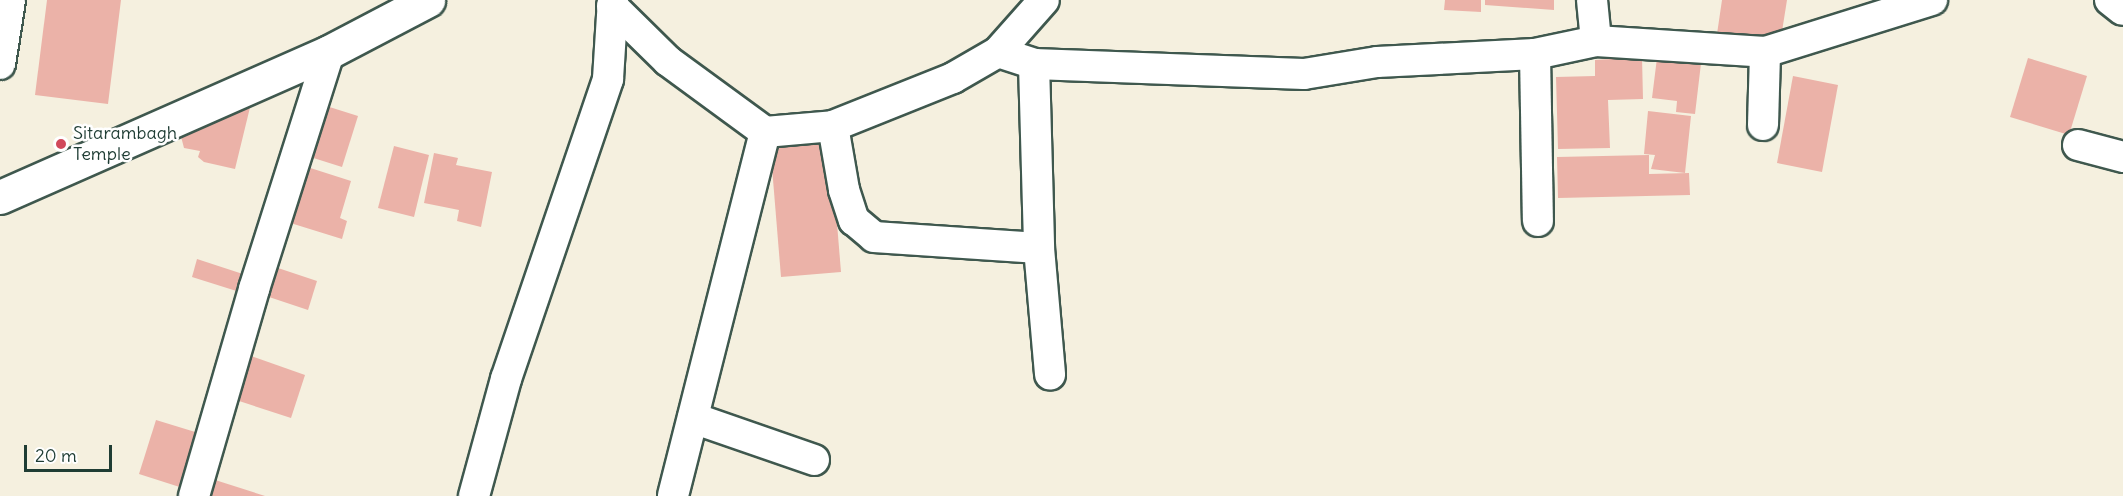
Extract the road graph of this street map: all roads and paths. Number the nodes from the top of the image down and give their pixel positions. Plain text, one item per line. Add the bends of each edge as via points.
1 (10, 0) edge
2 (428, 0) edge
3 (1044, 0) edge
4 (1592, 0) edge
5 (1932, 0) edge
6 (2110, 0) edge
7 (612, 3) edge
8 (2123, 10) edge
9 (1596, 41) junction
10 (329, 52) junction
11 (998, 52) junction
12 (1765, 52) junction
13 (1535, 54) junction
14 (0, 64) edge
15 (1034, 64) junction
16 (1762, 125) dead end
17 (833, 126) junction
18 (765, 132) junction
19 (2078, 145) dead end
20 (2123, 157) edge
21 (0, 197) edge
22 (1538, 221) dead end
23 (1039, 248) junction
24 (1050, 375) dead end
25 (693, 418) junction
26 (814, 460) dead end
27 (194, 496) edge
28 (474, 496) edge
29 (673, 496) edge

1 - 14 street
2 - 10 street
3 - 11 street
4 - 9 street
5 - 12 street
6 - 8 street
7 - 18 street via 668,61
7 - 28 street via 608,79 506,379
9 - 12 street
9 - 13 street
10 - 21 street
10 - 27 street
11 - 15 street
11 - 17 street via 953,78
12 - 16 street
13 - 15 street via 1377,62 1304,74
13 - 22 street
15 - 23 street
17 - 18 street
17 - 23 street via 844,190 854,220 874,237
18 - 25 street
19 - 20 street
23 - 24 street
25 - 26 street
25 - 29 street

